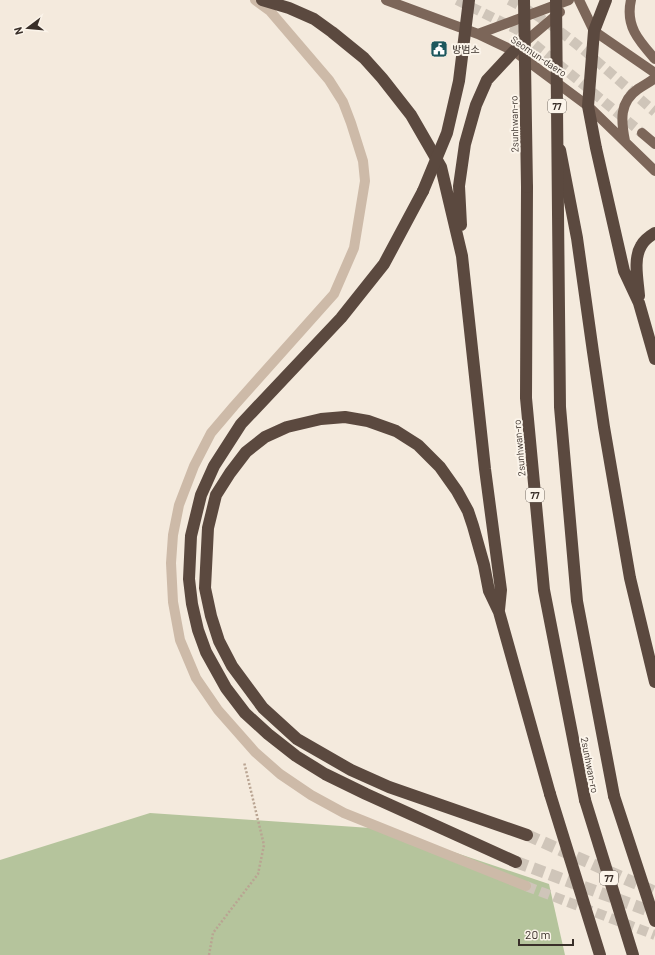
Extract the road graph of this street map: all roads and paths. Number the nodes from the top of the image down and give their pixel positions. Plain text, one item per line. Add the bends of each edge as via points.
1 (255, 0) edge
2 (262, 0) edge
3 (386, 0) edge
4 (469, 0) edge
5 (524, 0) edge
6 (556, 0) edge
7 (569, 0) edge
8 (573, 0) edge
9 (578, 0) edge
10 (606, 0) edge
11 (631, 0) edge
12 (594, 31) junction
13 (478, 34) junction
14 (514, 51) junction
15 (655, 59) edge
16 (655, 74) edge
17 (655, 78) edge
18 (588, 106) junction
19 (557, 133) junction
20 (642, 133) tunnel mouth
21 (625, 141) junction
22 (655, 144) edge
23 (655, 171) edge
24 (655, 233) edge
25 (462, 256) junction
26 (639, 303) junction
27 (655, 358) edge
28 (499, 612) junction
29 (655, 682) edge
30 (238, 734) junction
31 (527, 835) tunnel mouth
32 (516, 862) tunnel mouth
33 (526, 886) tunnel mouth
34 (655, 921) edge
35 (209, 955) edge
36 (600, 955) edge
37 (633, 955) edge

1 - 30 street via 270,11 329,80 343,102 363,161 365,181 354,248 334,294 211,433 179,504 171,563 173,602 180,640 196,678
2 - 25 highway via 314,18 364,58 411,115 441,167
3 - 13 main road, Seomun-daero
4 - 32 highway, bridge via 459,81 447,133 423,191 380,269 341,318 241,424 214,466 201,495 191,536 189,579 198,630 206,652 226,688 245,713 268,734 325,774
5 - 37 highway, 2sunhwan-ro / 77, bridge via 527,187 526,398 542,575 585,800
6 - 19 highway, 2sunhwan-ro / 77, bridge
7 - 13 main road
8 - 14 main road
9 - 12 main road
10 - 12 highway
11 - 15 main road via 630,19 637,38
12 - 16 main road
12 - 18 highway
13 - 14 main road, Seomun-daero
14 - 18 main road, Seomun-daero
14 - 25 highway via 487,80 476,105 466,144 459,186
17 - 21 main road via 632,94 625,103 621,125
18 - 21 main road, Seomun-daero
18 - 26 highway via 624,271
19 - 29 highway, bridge via 578,238 601,405 630,578
19 - 34 highway, 2sunhwan-ro / 77, bridge via 560,407 576,601 614,796
20 - 22 main road
21 - 23 main road, Seomun-daero
24 - 26 highway via 641,246 638,256
25 - 28 highway via 501,590
26 - 27 highway
28 - 31 highway via 489,591 468,511 457,491 440,467 418,445 396,431 368,421 345,417 321,419 287,427 265,437 246,452 216,495 208,528 205,581 207,595 219,641 232,666 263,708 297,739 351,770 388,787
28 - 36 highway, bridge via 550,794
30 - 33 street via 280,774 344,813
30 - 35 path via 264,845 258,874 213,933

